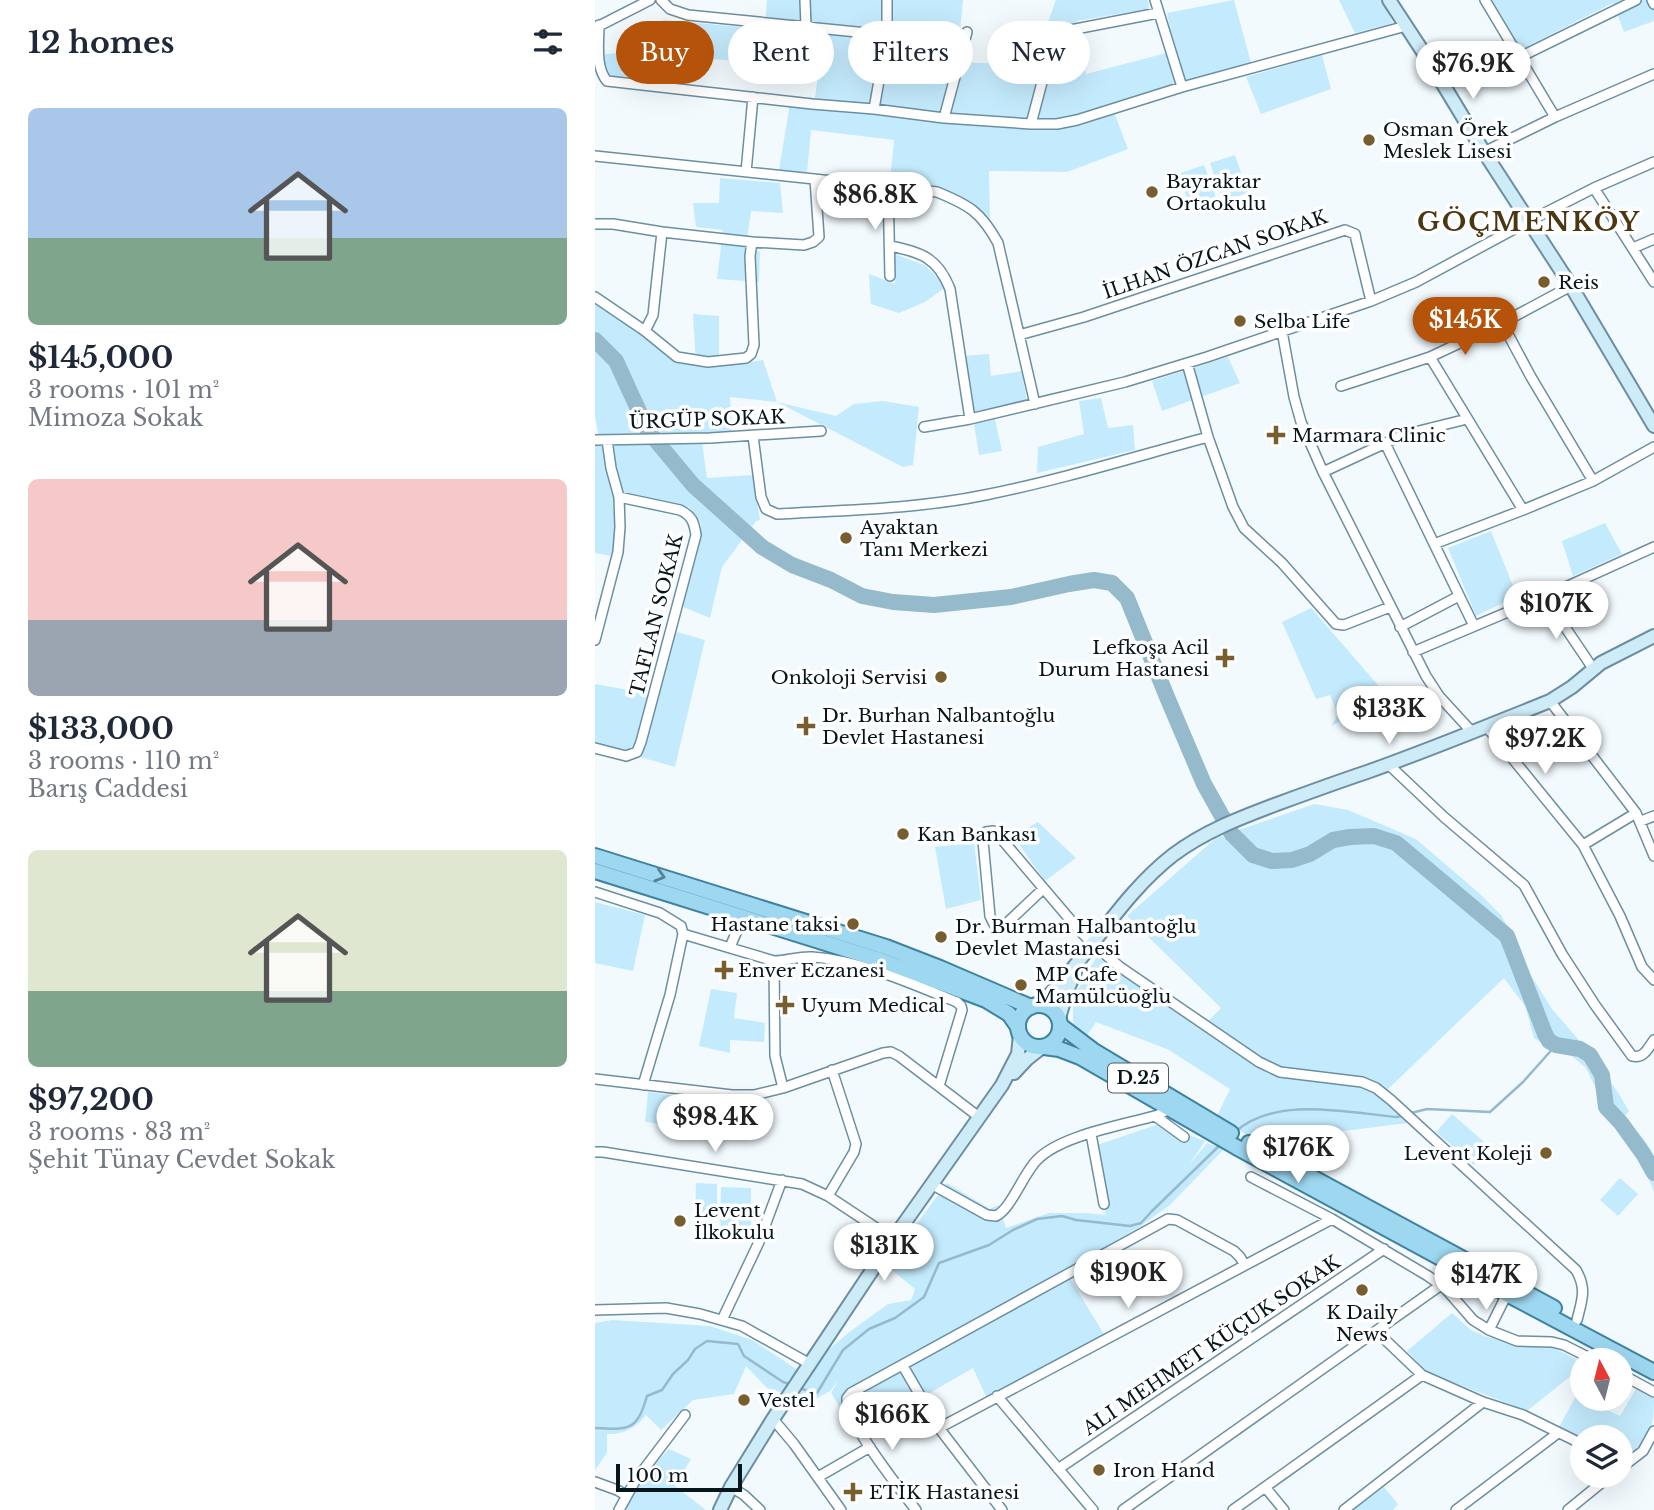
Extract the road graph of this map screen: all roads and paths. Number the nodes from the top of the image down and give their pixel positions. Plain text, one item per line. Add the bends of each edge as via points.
1 (650, 0) edge
2 (661, 0) edge
3 (805, 0) edge
4 (887, 0) edge
5 (1155, 0) edge
6 (1389, 0) edge
7 (1485, 0) edge
8 (1636, 0) edge
9 (1158, 13) junction
10 (752, 21) edge
11 (806, 21) edge
12 (887, 21) edge
13 (597, 26) edge
14 (1406, 26) junction
15 (1520, 57) junction
16 (1654, 74) edge
17 (878, 84) edge
18 (954, 84) edge
19 (1182, 87) junction
20 (753, 97) junction
21 (874, 109) junction
22 (1555, 117) junction
23 (944, 118) junction
24 (1031, 124) junction
25 (1483, 152) junction
26 (595, 156) edge
27 (1654, 162) edge
28 (746, 172) junction
29 (815, 179) junction
30 (888, 187) junction
31 (1594, 188) junction
32 (1529, 220) junction
33 (595, 223) edge
34 (662, 232) junction
35 (1654, 239) edge
36 (752, 242) junction
37 (890, 246) junction
38 (1633, 248) junction
39 (890, 276) dead end
40 (1654, 282) edge
41 (1571, 286) junction
42 (595, 297) edge
43 (1371, 301) junction
44 (1502, 323) junction
45 (645, 331) junction
46 (1282, 331) junction
47 (1019, 335) junction
48 (1430, 357) junction
49 (1187, 363) junction
50 (1342, 386) dead end
51 (1035, 404) junction
52 (970, 419) junction
53 (1468, 419) junction
54 (1654, 426) edge
55 (924, 427) dead end
56 (821, 431) dead end
57 (753, 436) junction
58 (1208, 437) junction
59 (595, 440) edge
60 (607, 440) junction
61 (1385, 443) junction
62 (1654, 447) edge
63 (1322, 472) junction
64 (1593, 481) junction
65 (619, 497) junction
66 (1523, 510) junction
67 (1434, 544) junction
68 (1654, 547) edge
69 (1548, 595) junction
70 (1459, 596) junction
71 (1390, 607) junction
72 (1475, 626) junction
73 (1400, 627) junction
74 (1654, 636) edge
75 (595, 640) edge
76 (1413, 652) junction
77 (1594, 670) junction
78 (1550, 701) junction
79 (1486, 726) junction
80 (1472, 732) junction
81 (595, 748) edge
82 (1388, 764) junction
83 (1654, 816) edge
84 (1638, 817) junction
85 (1583, 845) junction
86 (595, 856) edge
87 (1654, 856) edge
88 (595, 871) edge
89 (1043, 888) junction
90 (595, 892) edge
91 (743, 917) junction
92 (683, 934) junction
93 (1092, 943) junction
94 (730, 947) junction
95 (774, 961) junction
96 (1079, 962) junction
97 (1654, 980) edge
98 (1035, 1006) junction
99 (1060, 1022) junction
100 (1019, 1031) junction
101 (1654, 1040) edge
102 (1043, 1047) junction
103 (832, 1070) junction
104 (595, 1079) edge
105 (643, 1085) junction
106 (939, 1086) junction
107 (1002, 1086) junction
108 (783, 1088) junction
109 (1169, 1109) junction
110 (1155, 1116) junction
111 (979, 1117) junction
112 (1214, 1129) junction
113 (1091, 1134) junction
114 (1184, 1137) dead end
115 (1239, 1143) junction
116 (595, 1152) edge
117 (1251, 1177) dead end
118 (782, 1180) junction
119 (933, 1185) junction
120 (828, 1196) junction
121 (1104, 1204) dead end
122 (1332, 1219) junction
123 (893, 1239) junction
124 (1384, 1250) junction
125 (1244, 1264) junction
126 (1441, 1285) junction
127 (1507, 1294) junction
128 (595, 1310) edge
129 (722, 1320) junction
130 (1577, 1320) junction
131 (1489, 1330) junction
132 (1376, 1331) junction
133 (1573, 1348) edge
134 (1654, 1361) edge
135 (810, 1364) junction
136 (902, 1366) junction
137 (1654, 1372) edge
138 (1422, 1375) junction
139 (1633, 1381) edge
140 (1654, 1392) edge
141 (997, 1396) junction
142 (1483, 1402) junction
143 (685, 1415) dead end
144 (773, 1419) junction
145 (939, 1427) junction
146 (1654, 1431) edge
147 (1558, 1433) junction
148 (1570, 1438) edge
149 (870, 1447) junction
150 (1633, 1458) edge
151 (1058, 1469) junction
152 (818, 1477) junction
153 (595, 1482) edge
154 (731, 1487) junction
155 (1265, 1488) junction
156 (1595, 1488) edge
157 (626, 1495) junction
158 (619, 1510) edge
159 (720, 1510) edge
160 (760, 1510) edge
161 (841, 1510) edge
162 (915, 1510) edge
163 (1002, 1510) edge
164 (1093, 1510) edge
165 (1122, 1510) edge
166 (1233, 1510) edge
167 (1284, 1510) edge
168 (1344, 1510) edge
169 (1456, 1510) edge
170 (1568, 1510) edge

1 - 13 street
2 - 10 street via 688,15
3 - 11 street
4 - 12 street
5 - 9 street
6 - 14 street
7 - 15 street
8 - 15 street
9 - 19 street
9 - 24 street via 1055,33
13 - 20 street via 599,65 607,81
14 - 19 street
14 - 25 street
15 - 22 street
16 - 22 street
17 - 21 street
18 - 23 street
19 - 24 street via 1077,120
20 - 21 street
20 - 28 street
21 - 23 street
22 - 25 street
23 - 24 street
25 - 32 street
26 - 28 street
27 - 31 street
28 - 29 street
29 - 30 street
29 - 36 street via 819,237 814,243
30 - 37 street
30 - 47 street via 937,192 977,212 998,243
31 - 32 street
31 - 38 street
32 - 41 street
32 - 43 street via 1416,282
33 - 34 street
34 - 36 street
34 - 45 street via 653,315
35 - 38 street
36 - 45 street via 751,354 708,362 677,357
37 - 39 street
37 - 52 street via 932,260 944,275
38 - 40 street
41 - 44 street
41 - 54 street
42 - 45 street
43 - 46 street
43 - 47 street, İLHAN ÖZCAN SOKAK via 1355,234 1345,230
44 - 48 street
44 - 64 street
46 - 49 street
46 - 63 street via 1301,422
47 - 51 street
48 - 50 street
48 - 53 street
49 - 51 street
49 - 58 street
51 - 52 street
52 - 55 street
53 - 61 street
53 - 66 street
56 - 57 street, ÜRGÜP SOKAK
57 - 58 street via 761,497 766,509 777,514 982,496
57 - 60 street, ÜRGÜP SOKAK
58 - 71 street via 1244,528 1333,621 1344,625
59 - 60 street, ÜRGÜP SOKAK
60 - 65 street
61 - 63 street
61 - 67 street
62 - 64 street
63 - 71 street
64 - 66 street
65 - 75 street via 618,552
65 - 81 street, TAFLAN SOKAK via 689,514 696,535 637,752 626,756
66 - 67 street
67 - 70 street
68 - 69 street
69 - 72 street
69 - 77 street
70 - 72 street
70 - 73 street
71 - 73 street
72 - 76 street
73 - 76 street
74 - 77 street
76 - 80 street via 1439,696
77 - 78 street
78 - 79 street
78 - 84 street
79 - 80 street
79 - 85 street
80 - 82 street
82 - 93 street via 1211,830 1145,880
82 - 101 street via 1524,885 1562,954 1633,1056 1644,1055
83 - 84 street
84 - 85 street
84 - 87 street
85 - 97 street via 1643,967
86 -> 98 main road, D.25 via 886,947
88 - 91 main road, D.25
89 - 89 street via 1007,923 994,924 985,833 991,830 999,836
89 - 93 street
90 - 92 street via 666,915 681,926
91 - 94 street
91 - 100 main road, D.25 via 986,1000 1004,1010
92 - 94 street
92 - 105 street
93 - 96 street
93 - 130 street via 1259,1062 1280,1072 1362,1082 1376,1088 1576,1270 1584,1289
94 - 95 street
95 - 106 street via 811,957 844,962 959,1004 962,1010
95 - 108 street via 775,1056
96 - 98 street
96 - 99 street
98 - 99 main road, D.25 via 1051,1009
98 - 100 main road via 1021,1015
99 - 102 main road via 1056,1040
99 - 112 main road, D.25 via 1094,1051
100 - 102 main road, D.25 via 1028,1045
100 - 107 street via 1018,1054
102 - 107 street
102 - 109 main road, D.25 via 1080,1057
103 - 106 street via 891,1052
103 - 108 street
103 - 120 street via 856,1147
104 - 105 street
105 - 108 street via 739,1096
106 - 111 street
107 - 111 street
109 - 110 street
109 - 112 main road, D.25
110 - 113 street
110 - 114 street
111 - 119 street
112 - 115 main road, D.25
113 - 119 street via 1063,1142 1042,1155 997,1216
113 - 121 street
115 - 127 main road, D.25
115 - 130 main road, D.25
116 - 118 street
117 - 122 street
118 - 120 street
118 - 129 street
119 - 123 street
120 - 123 street
122 - 124 street
122 - 125 street
123 - 135 street
124 - 126 street
124 - 151 street, ALI MEHMET KÜÇUK SOKAK
125 - 136 street via 1234,1251 1168,1219
125 - 141 street
126 - 131 street via 1468,1316
126 - 132 street
127 - 131 street
127 - 137 main road, D.25
128 - 129 street via 672,1309
129 - 135 street via 742,1326
130 - 134 main road, D.25
131 - 133 street via 1517,1341
132 - 138 street
132 - 165 street
135 - 144 street
136 - 145 street
136 - 149 street via 847,1398
138 - 142 street
138 - 155 street
139 - 140 street
141 - 145 street
141 - 151 street
142 - 147 street
142 - 168 street
143 - 157 street
144 - 152 street
144 - 154 street
145 - 163 street
146 - 150 street via 1643,1451
147 - 148 street
147 - 169 street
149 - 152 street
149 - 162 street
151 - 164 street
152 - 161 street
153 - 157 street
154 - 159 street
154 - 160 street
155 - 166 street
155 - 167 street
156 - 170 street
157 - 158 street

